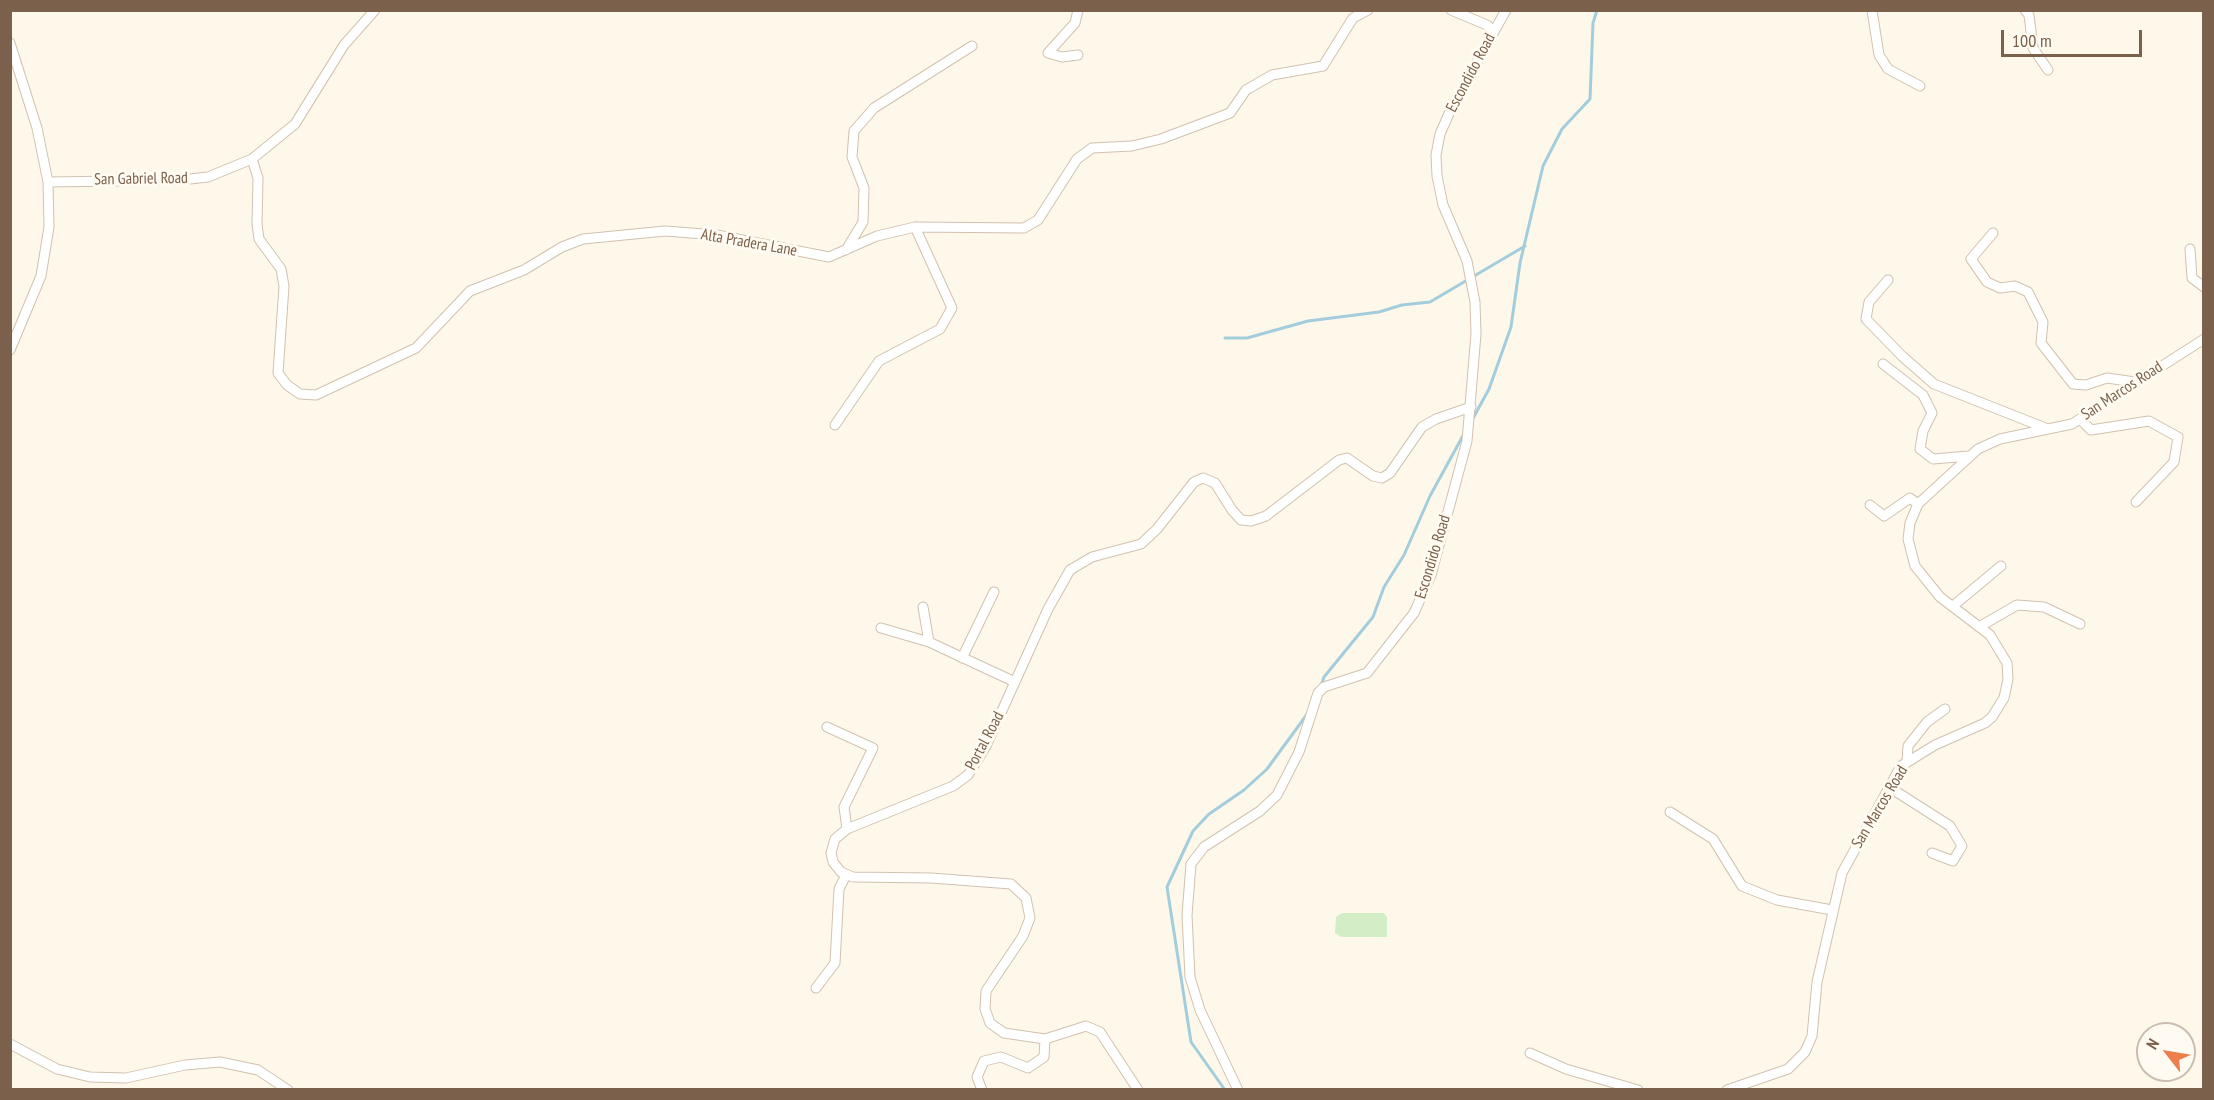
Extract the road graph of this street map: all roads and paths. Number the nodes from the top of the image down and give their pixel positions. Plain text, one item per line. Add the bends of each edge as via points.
1 (375, 10) edge
2 (1078, 10) edge
3 (1368, 10) edge
4 (1451, 10) edge
5 (1506, 10) edge
6 (1872, 10) edge
7 (2025, 10) edge
8 (1494, 31) junction
9 (10, 43) edge
10 (972, 46) dead end
11 (1078, 55) dead end
12 (2048, 70) dead end
13 (1920, 86) dead end
14 (252, 159) junction
15 (48, 183) junction
16 (915, 227) junction
17 (1993, 232) dead end
18 (2190, 249) dead end
19 (846, 250) junction
20 (1888, 280) dead end
21 (2204, 287) edge
22 (2204, 339) edge
23 (10, 351) edge
24 (1883, 364) dead end
25 (2136, 382) junction
26 (1471, 407) junction
27 (2080, 419) junction
28 (836, 424) dead end
29 (2048, 429) junction
30 (1969, 456) junction
31 (2136, 502) dead end
32 (1918, 504) junction
33 (1870, 505) dead end
34 (2001, 566) dead end
35 (994, 592) dead end
36 (1953, 606) junction
37 (923, 608) dead end
38 (2080, 624) dead end
39 (1979, 627) junction
40 (881, 628) dead end
41 (929, 642) junction
42 (963, 658) junction
43 (1015, 682) junction
44 (1945, 710) dead end
45 (827, 727) dead end
46 (1906, 761) junction
47 (1889, 788) junction
48 (1670, 812) dead end
49 (847, 829) junction
50 (1932, 853) dead end
51 (846, 875) junction
52 (1833, 910) junction
53 (816, 987) dead end
54 (1045, 1039) junction
55 (10, 1044) edge
56 (1530, 1053) dead end
57 (288, 1089) edge
58 (982, 1089) edge
59 (1138, 1089) edge
60 (1238, 1089) edge
61 (1638, 1089) edge
62 (1727, 1089) edge

1 - 14 street, San Gabriel Road via 344,45 295,124
2 - 11 street via 1075,23 1048,53 1062,57
3 - 16 street, Alta Pradera Lane via 1353,18 1323,66 1272,75 1246,90 1230,113 1161,139 1132,146 1092,148 1077,159 1038,220 1024,228
4 - 8 street
5 - 8 street, Escondido Road
6 - 13 street via 1879,55 1888,69
7 - 12 street via 2032,48
8 - 26 street, Escondido Road via 1450,109 1436,155 1441,196 1467,261 1475,302
9 - 15 street via 37,128
10 - 19 street via 874,108 854,131 852,157 864,188 863,222
14 - 15 street, San Gabriel Road via 208,177
14 - 19 street, Alta Pradera Lane via 258,178 259,239 281,269 284,286 278,373 300,394 316,394 416,348 470,291 524,270 583,238 665,231 717,235 829,256
15 - 23 street via 49,228 41,276
16 - 19 street, Alta Pradera Lane via 877,236
16 - 28 street via 952,308 940,329 879,361
17 - 25 street via 1971,259 1987,282 2028,292 2043,322 2041,342 2073,384 2086,386 2107,378
18 - 21 street via 2192,278
20 - 29 street via 1869,302 1866,319 1902,356 1934,384
22 - 25 street, San Marcos Road
24 - 30 street via 1923,395 1932,412 1920,449 1932,459
25 - 27 street, San Marcos Road
26 - 43 street, Portal Road via 1422,428 1390,474 1382,478 1373,476 1347,458 1339,460 1266,516 1251,521 1241,520 1215,483 1203,478 1194,482 1141,544 1092,557 1070,570
26 - 60 street, Escondido Road via 1467,441 1431,575 1414,613 1367,673 1324,687 1318,693 1299,752 1277,795 1260,811 1203,847 1191,864 1187,915 1190,977 1200,1010
27 - 29 street, San Marcos Road
27 - 31 street via 2091,430 2149,421 2178,436 2174,462
29 - 30 street, San Marcos Road via 1991,442
30 - 32 street, San Marcos Road
32 - 33 street via 1910,498 1884,516
32 - 36 street, San Marcos Road via 1908,539 1913,560 1923,579
34 - 36 street
35 - 42 street
36 - 39 street, San Marcos Road
37 - 41 street
38 - 39 street via 2044,607 2017,605
39 - 46 street, San Marcos Road via 1990,635 2007,663 2007,688 1999,707 1985,723
40 - 41 street
41 - 42 street
42 - 43 street
43 - 49 street, Portal Road via 968,775 953,786
44 - 46 street via 1927,722 1908,746
45 - 49 street via 873,748 844,807
46 - 47 street, San Marcos Road
47 - 50 street via 1950,826 1962,846 1953,861
47 - 52 street, San Marcos Road via 1842,873
48 - 52 street via 1713,839 1742,886 1777,900
49 - 51 street via 835,839 831,853 836,867
51 - 53 street via 839,889 835,963
51 - 54 street via 1011,884 1026,898 1030,918 1023,936 986,991 985,1009 990,1023 1004,1033
52 - 62 street, San Marcos Road via 1815,993 1812,1036 1805,1053 1788,1069
54 - 58 street via 1044,1057 1028,1068 1001,1057 984,1061 977,1077
54 - 59 street via 1086,1026 1100,1032
55 - 57 street via 57,1069 90,1077 126,1078 220,1062 258,1070
56 - 61 street via 1566,1069

